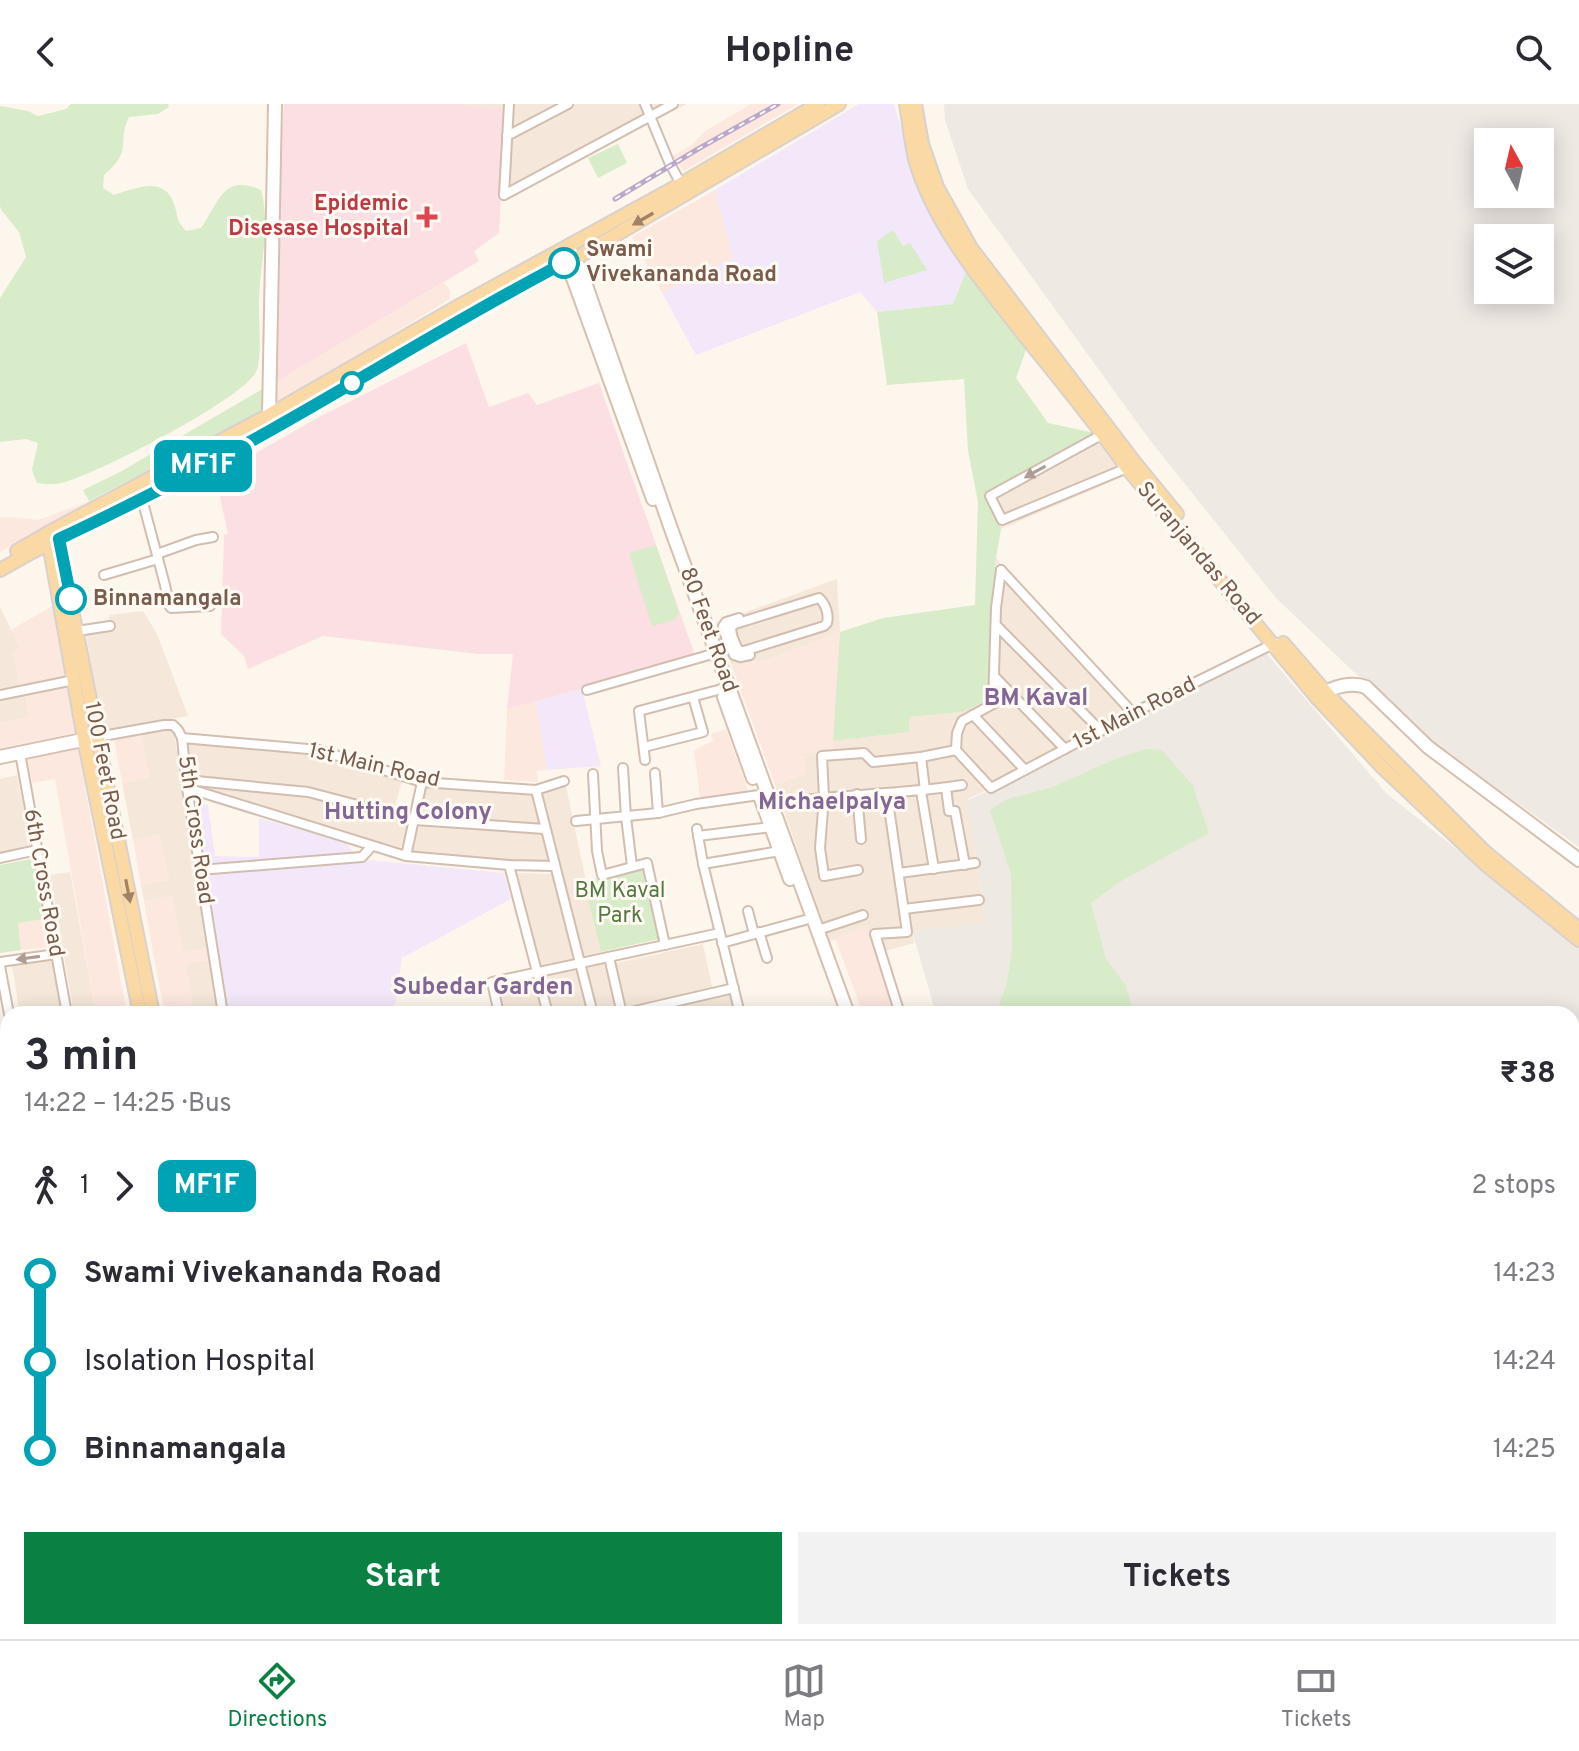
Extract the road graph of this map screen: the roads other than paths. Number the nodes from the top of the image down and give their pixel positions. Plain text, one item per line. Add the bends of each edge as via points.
1 (275, 104) edge
2 (496, 104) edge
3 (509, 104) edge
4 (568, 104) edge
5 (645, 104) edge
6 (673, 104) edge
7 (818, 104) edge
8 (839, 104) edge
9 (906, 104) edge
10 (915, 104) edge
11 (650, 117) junction
12 (507, 136) junction
13 (681, 184) junction
14 (566, 255) junction
15 (269, 415) junction
16 (1103, 434) junction
17 (1127, 468) junction
18 (142, 499) junction
19 (52, 536) junction
20 (213, 537) dead end
21 (158, 556) junction
22 (0, 560) edge
23 (0, 570) edge
24 (104, 575) dead end
25 (210, 606) dead end
26 (742, 617) dead end
27 (996, 625) junction
28 (110, 626) dead end
29 (77, 631) junction
30 (1277, 642) junction
31 (723, 644) junction
32 (750, 655) dead end
33 (995, 677) junction
34 (74, 680) junction
35 (725, 688) junction
36 (587, 690) dead end
37 (0, 695) edge
38 (693, 697) junction
39 (1324, 697) junction
40 (1133, 713) junction
41 (973, 715) junction
42 (1101, 731) junction
43 (91, 738) junction
44 (182, 738) junction
45 (644, 747) junction
46 (1065, 749) junction
47 (956, 750) junction
48 (20, 753) junction
49 (0, 757) edge
50 (921, 757) junction
51 (645, 760) dead end
52 (623, 768) dead end
53 (1025, 770) junction
54 (655, 773) dead end
55 (593, 774) dead end
56 (564, 781) dead end
57 (422, 782) junction
58 (186, 784) junction
59 (962, 785) dead end
60 (946, 788) junction
61 (536, 790) junction
62 (923, 790) junction
63 (857, 794) junction
64 (887, 794) junction
65 (759, 795) junction
66 (824, 797) junction
67 (771, 804) junction
68 (658, 813) junction
69 (626, 817) junction
70 (595, 819) junction
71 (415, 820) junction
72 (576, 821) dead end
73 (771, 827) junction
74 (545, 829) junction
75 (861, 839) dead end
76 (372, 846) junction
77 (37, 850) junction
78 (774, 852) dead end
79 (406, 856) junction
80 (1570, 856) edge
81 (0, 858) edge
82 (703, 864) junction
83 (509, 865) junction
84 (555, 866) junction
85 (632, 866) junction
86 (934, 869) junction
87 (1579, 869) edge
88 (199, 870) junction
89 (858, 870) dead end
90 (899, 873) junction
91 (1505, 874) junction
92 (979, 900) dead end
93 (904, 909) junction
94 (748, 911) dead end
95 (863, 915) dead end
96 (805, 920) junction
97 (1579, 929) edge
98 (818, 930) junction
99 (757, 933) junction
100 (721, 938) junction
101 (1579, 940) edge
102 (665, 945) junction
103 (56, 954) junction
104 (609, 957) junction
105 (767, 958) dead end
106 (580, 963) junction
107 (0, 964) edge
108 (537, 973) junction
109 (734, 988) junction
110 (8, 1006) edge
111 (66, 1006) edge
112 (139, 1006) edge
113 (151, 1006) edge
114 (222, 1006) edge
115 (497, 1006) edge
116 (546, 1006) edge
117 (591, 1006) edge
118 (620, 1006) edge
119 (656, 1006) edge
120 (738, 1006) edge
121 (836, 1006) edge
122 (845, 1006) edge
123 (898, 1006) edge

1 - 15 main road
2 - 3 street
3 - 12 street
4 - 12 street
5 - 11 street
6 - 11 street
7 - 13 main road
8 -> 14 main road
9 - 16 main road, Suranjandas Road via 915,159 949,231 997,301
10 - 30 main road, Suranjandas Road via 937,187 971,248
11 - 12 street via 504,195
11 - 13 street
13 - 14 main road
14 - 15 main road via 457,307
14 - 18 main road via 270,431
14 - 31 main road, 80 Feet Road
15 - 19 main road
16 - 17 main road, Suranjandas Road
16 -> 17 street via 990,496 1002,520
17 - 30 main road, Suranjandas Road
18 - 19 main road
18 - 21 street
19 - 22 main road
19 - 23 main road
19 - 29 main road, 100 Feet Road
19 - 34 main road, 100 Feet Road
20 - 21 street
21 - 24 street
21 - 25 street via 171,608
26 - 31 street via 724,624
27 - 33 street
27 - 40 street via 1001,570
27 - 42 street
28 - 29 street
29 - 43 main road, 100 Feet Road
30 - 39 main road, Suranjandas Road
30 - 40 street, 1st Main Road
31 - 31 street via 744,651 824,626 828,618 823,601 814,599 735,624
31 - 32 street via 736,657
31 - 35 main road, 80 Feet Road
31 - 36 street
33 - 41 street via 993,704
33 - 46 street
34 - 37 street
34 - 43 main road, 100 Feet Road
35 - 38 street
35 - 65 main road, 80 Feet Road
35 - 67 main road, 80 Feet Road
38 - 45 street via 639,711
38 - 45 street via 703,732
39 - 80 main road via 1351,685 1366,687 1428,747
39 - 91 main road, Suranjandas Road
40 - 42 street, 1st Main Road
41 - 47 street via 962,721
41 - 53 street
42 - 46 street, 1st Main Road
43 - 44 street, 5th Cross Road via 173,725
43 - 48 main road
43 - 112 main road, 100 Feet Road
43 -> 113 main road, 100 Feet Road
44 - 57 street, 1st Main Road via 319,750
44 - 58 street, 5th Cross Road
45 - 51 street
46 - 53 street, 1st Main Road
47 - 50 street
47 - 53 street, 1st Main Road via 991,788
48 - 49 main road
48 - 77 street, 6th Cross Road
50 - 62 street
50 - 66 street via 873,762 864,753 822,756
52 - 69 street
54 - 68 street
55 - 70 street
56 - 61 street, 1st Main Road
57 - 61 street, 1st Main Road
57 - 71 street
58 - 71 street via 308,792
58 - 76 street
58 - 88 street, 5th Cross Road
59 - 60 street
60 - 62 street
60 - 86 street via 949,811 955,811 970,864
61 - 74 street
62 - 64 street
62 - 86 street
63 - 64 street
63 - 66 street
63 - 75 street
64 - 90 street
65 - 68 street
65 - 73 main road, 80 Feet Road
66 - 67 street
66 - 89 street via 824,876
67 - 98 main road, 80 Feet Road
68 - 69 street
69 - 70 street
69 - 85 street
70 - 72 street
70 - 85 street via 602,875
71 - 74 street
71 - 79 street
73 - 82 street via 698,832
73 - 96 main road, 80 Feet Road
74 - 84 street
76 - 79 street
76 - 88 street via 362,857
77 - 81 street
77 - 103 street, 6th Cross Road
78 - 82 street
79 - 83 street
80 - 87 main road
82 - 100 street
83 - 84 street
83 - 108 street
84 - 106 street
85 - 102 street via 647,863
86 - 90 street
88 - 114 street, 5th Cross Road
90 - 93 street
91 - 97 main road, Suranjandas Road
91 - 101 main road, Suranjandas Road
92 - 93 street
93 - 123 street via 907,932 875,934
94 - 99 street
95 - 98 street
96 - 99 street
96 - 121 main road, 80 Feet Road
98 - 122 main road, 80 Feet Road
99 - 100 street
99 - 105 street
100 - 102 street
100 - 109 street
102 - 104 street
103 -> 107 street
103 - 111 street, 6th Cross Road
104 - 106 street
104 - 118 street
106 - 108 street
106 - 117 street
107 - 110 street
108 - 115 street via 492,982
108 - 116 street
109 - 119 street
109 - 120 street

